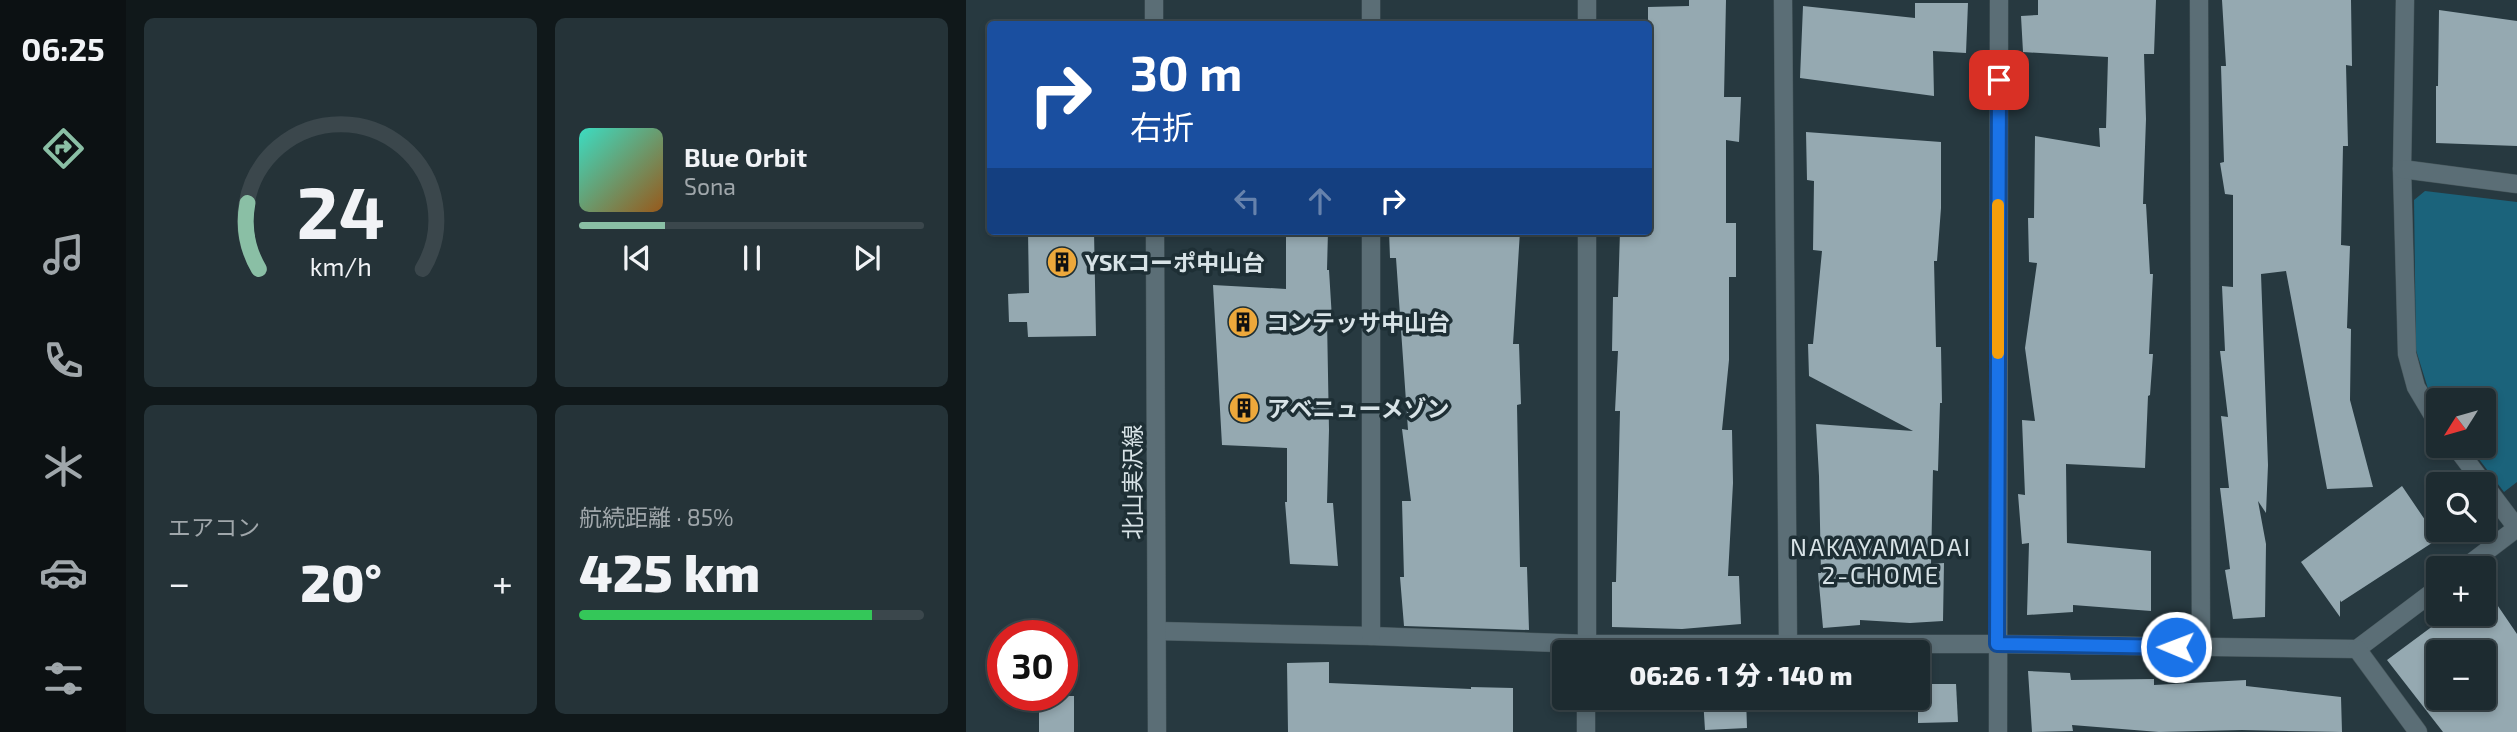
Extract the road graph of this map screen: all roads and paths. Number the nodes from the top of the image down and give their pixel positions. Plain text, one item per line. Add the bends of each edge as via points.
1 (1154, 0) edge
2 (1371, 0) edge
3 (1587, 0) edge
4 (1783, 0) edge
5 (1999, 0) edge
6 (2199, 0) edge
7 (2405, 0) edge
8 (1154, 21) edge
9 (1371, 21) edge
10 (1587, 21) edge
11 (2402, 169) junction
12 (2517, 184) edge
13 (1155, 235) edge
14 (1371, 235) edge
15 (1587, 235) edge
16 (2426, 404) edge
17 (2464, 458) edge
18 (2517, 528) edge
19 (2480, 556) edge
20 (2426, 597) edge
21 (1157, 631) junction
22 (1371, 636) junction
23 (1587, 640) edge
24 (1788, 640) edge
25 (1930, 644) edge
26 (1997, 644) junction
27 (1552, 646) edge
28 (2201, 647) junction
29 (2357, 649) junction
30 (1586, 710) edge
31 (1157, 732) edge
32 (1586, 732) edge
33 (1998, 732) edge
34 (2418, 732) edge

1 - 8 street
2 - 9 street
3 - 10 street
4 - 24 street
5 - 26 street
6 - 28 street
7 - 11 street
11 - 12 street
11 - 16 street via 2407,354
13 - 21 street, 北山実沢線
14 - 22 street
15 - 23 street
17 - 18 street
18 - 19 street
20 - 29 street
21 - 22 street
21 - 31 street, 北山実沢線
22 - 27 street
25 - 26 street
26 - 28 street
26 - 33 street
28 - 29 street
29 - 34 street
30 - 32 street

